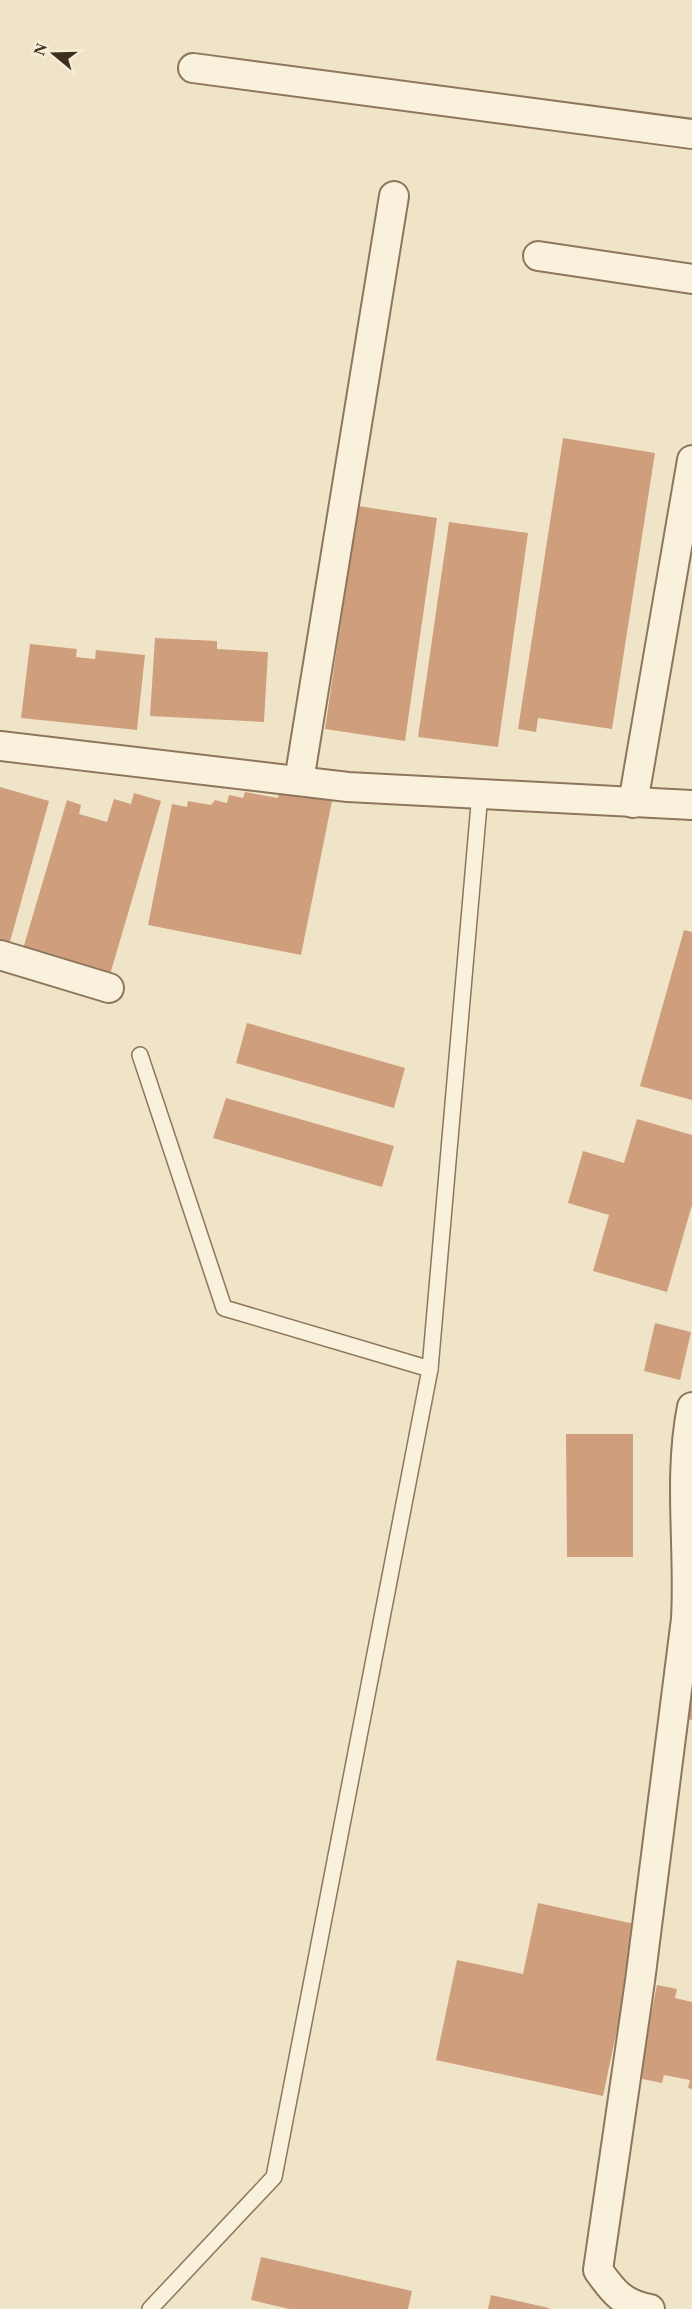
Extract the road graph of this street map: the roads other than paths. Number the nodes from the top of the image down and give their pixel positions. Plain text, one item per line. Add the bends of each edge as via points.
1 (193, 68) dead end
2 (692, 134) edge
3 (394, 196) dead end
4 (538, 256) dead end
5 (692, 279) edge
6 (692, 460) edge
7 (0, 746) edge
8 (299, 781) junction
9 (480, 793) junction
10 (633, 803) junction
11 (692, 805) edge
12 (0, 955) edge
13 (109, 988) dead end
14 (140, 1055) dead end
15 (430, 1369) junction
16 (690, 1425) edge
17 (150, 2309) edge
18 (650, 2309) edge

1 - 2 street
3 - 8 street
4 - 5 street
6 - 10 street
7 - 8 street
8 - 9 street
9 - 10 street
9 - 15 lane
10 - 11 street
12 - 13 street
14 - 15 lane via 224,1308
15 - 17 lane via 274,2178
16 - 18 street via 686,1619 598,2270 614,2293

